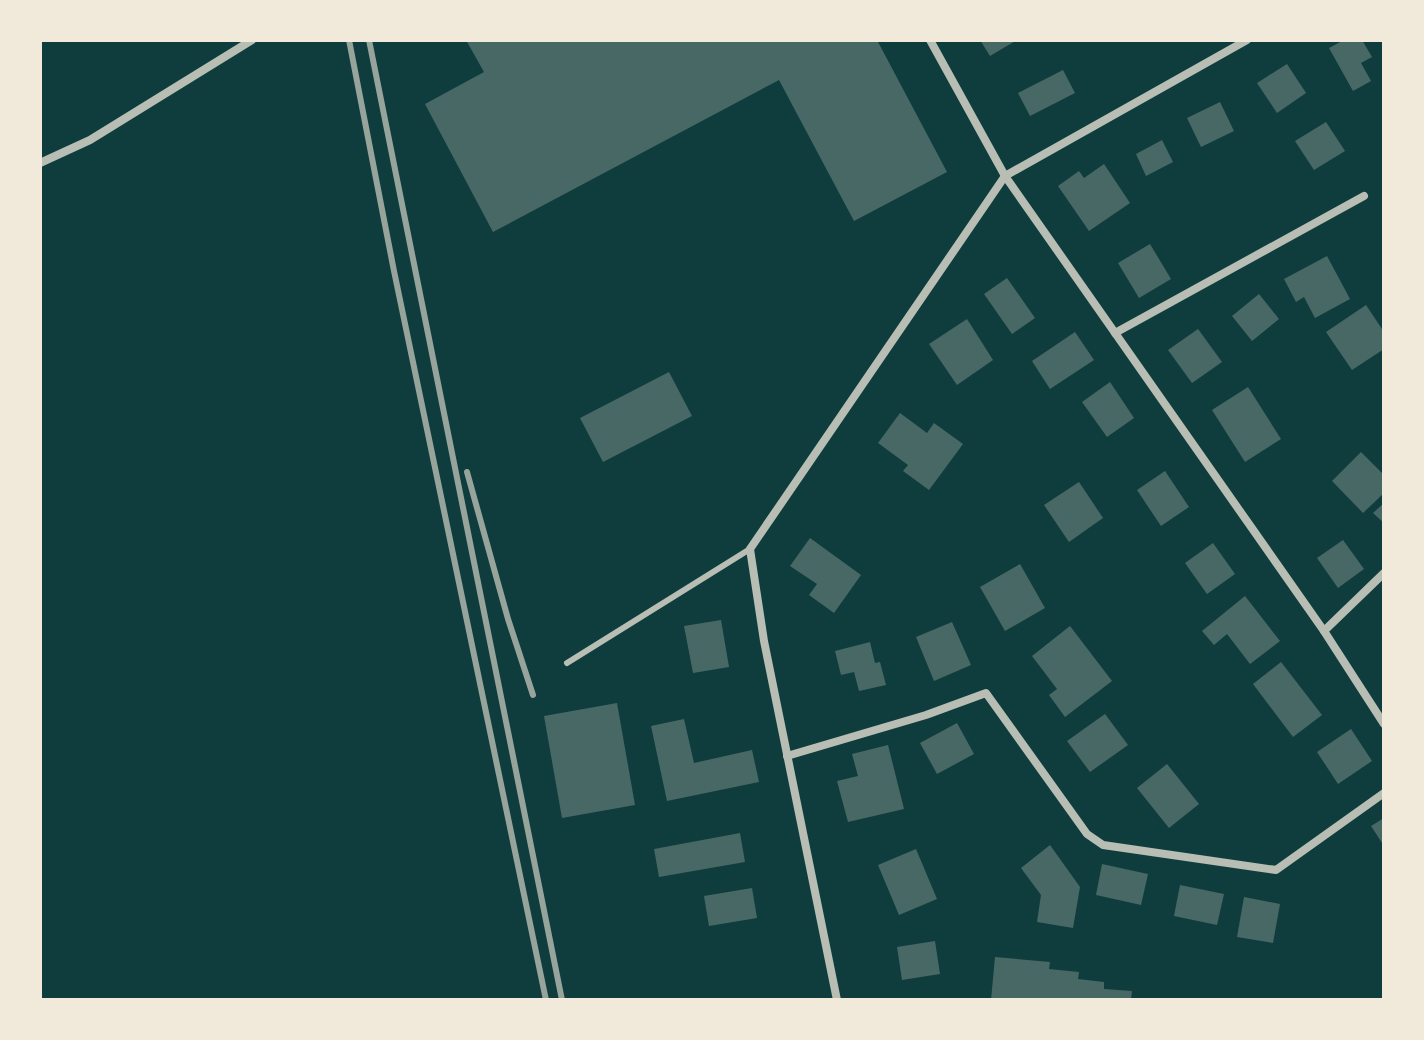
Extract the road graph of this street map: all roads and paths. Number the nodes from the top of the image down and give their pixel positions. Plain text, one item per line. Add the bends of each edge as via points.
1 (252, 40) edge
2 (930, 40) edge
3 (1247, 40) edge
4 (40, 163) edge
5 (1005, 176) junction
6 (1364, 196) dead end
7 (1115, 333) junction
8 (750, 549) junction
9 (1384, 573) edge
10 (1324, 631) junction
11 (567, 663) dead end
12 (1384, 724) edge
13 (787, 756) junction
14 (1384, 793) edge
15 (837, 1000) edge

1 - 4 street via 90,140
2 - 5 street
3 - 5 street
5 - 7 street
5 - 8 street
6 - 7 street
7 - 10 street
8 - 11 lane
8 - 13 street
9 - 10 street
10 - 12 street
13 - 14 street via 986,693 1087,834 1103,845 1276,870
13 - 15 street

